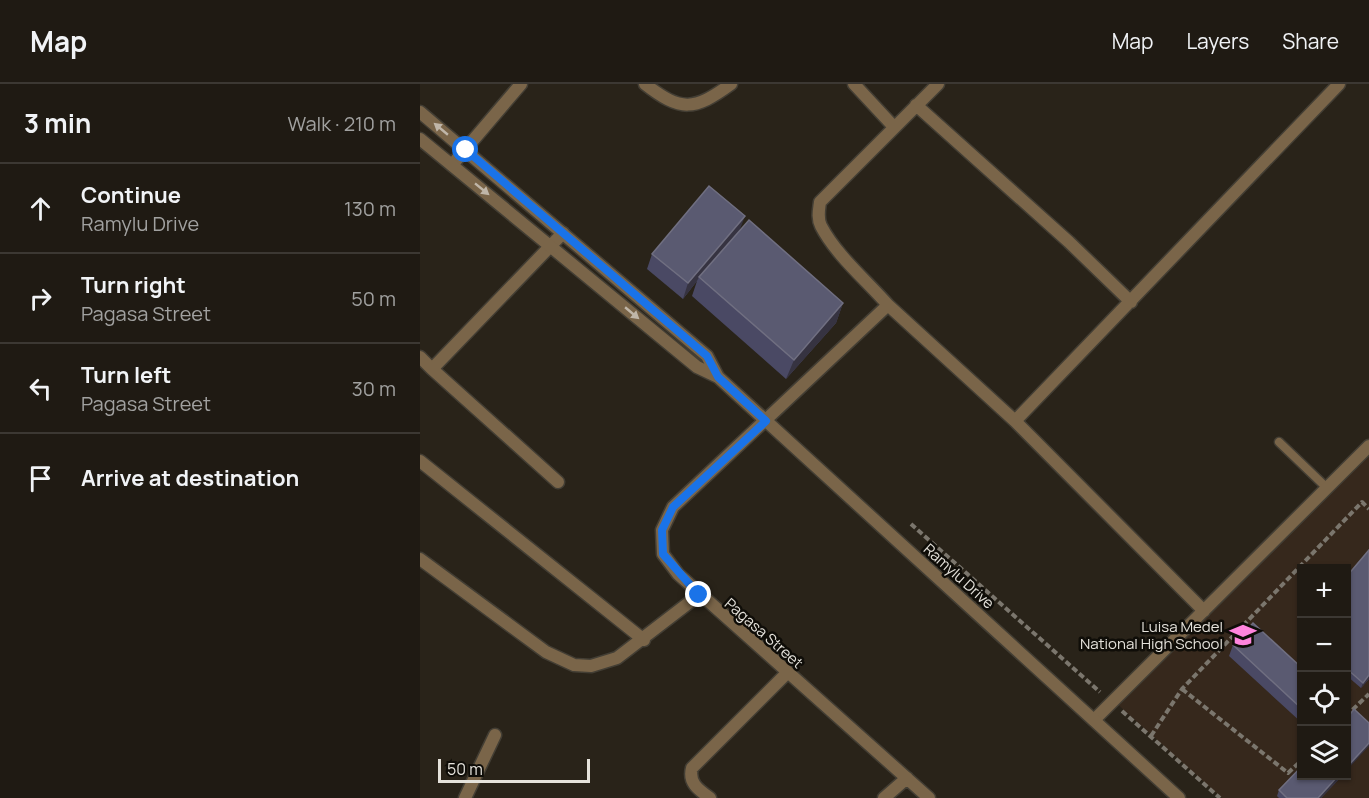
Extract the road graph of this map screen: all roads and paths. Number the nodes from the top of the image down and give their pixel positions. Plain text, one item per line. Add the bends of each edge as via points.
1 (521, 84) edge
2 (645, 84) edge
3 (731, 84) edge
4 (854, 84) edge
5 (938, 84) edge
6 (1338, 84) edge
7 (916, 105) junction
8 (420, 112) edge
9 (894, 126) junction
10 (420, 139) edge
11 (466, 150) junction
12 (452, 165) junction
13 (563, 233) junction
14 (551, 246) junction
15 (1131, 302) junction
16 (888, 305) junction
17 (420, 357) edge
18 (432, 369) junction
19 (718, 377) junction
20 (766, 421) junction
21 (1015, 421) junction
22 (1279, 442) dead end
23 (1369, 446) edge
24 (420, 461) edge
25 (558, 482) dead end
26 (1327, 488) junction
27 (1369, 509) edge
28 (911, 524) dead end
29 (420, 559) edge
30 (699, 595) junction
31 (1204, 611) junction
32 (644, 640) junction
33 (788, 673) junction
34 (1182, 689) junction
35 (1369, 694) edge
36 (1112, 702) junction
37 (1351, 712) edge
38 (1094, 720) junction
39 (495, 735) dead end
40 (1151, 736) junction
41 (1297, 765) edge
42 (906, 778) junction
43 (465, 798) edge
44 (710, 798) edge
45 (884, 798) edge
46 (929, 798) edge
47 (1179, 798) edge
48 (1220, 798) edge

1 - 11 street
2 - 3 street via 682,105 711,97
4 - 9 street
5 - 7 street
6 - 15 street
7 - 9 street
7 - 15 street
11 -> 8 street, Ramylu Drive
9 - 16 street via 820,202 818,215 843,256
10 - 12 street, Ramylu Drive
11 - 12 street
11 - 13 street, Ramylu Drive
12 -> 14 street, Ramylu Drive
13 - 14 street
13 - 19 street, Ramylu Drive via 707,356
14 - 18 street
14 -> 19 street, Ramylu Drive via 697,367
15 - 21 street
16 - 20 street, Pagasa Street
16 - 21 street
17 - 18 street
18 - 25 street
19 - 20 street, Ramylu Drive
20 - 30 street, Pagasa Street via 673,507 662,530 663,554
20 - 38 street, Ramylu Drive
21 - 31 street
22 - 26 lane
23 - 26 street
24 - 32 street
26 - 31 street
27 - 34 path via 1362,502
28 - 36 path
29 - 32 street via 546,652 574,665 604,663
30 - 32 street
30 - 33 street, Pagasa Street
31 - 36 street
33 - 42 street, Pagasa Street
33 - 44 street via 692,768 690,776 695,787
34 - 40 path
34 - 41 path via 1288,773
35 - 37 path
36 - 38 street
36 - 40 path
38 - 47 street, Ramylu Drive
39 - 43 street
40 - 48 path
42 - 45 street
42 - 46 street, Pagasa Street

